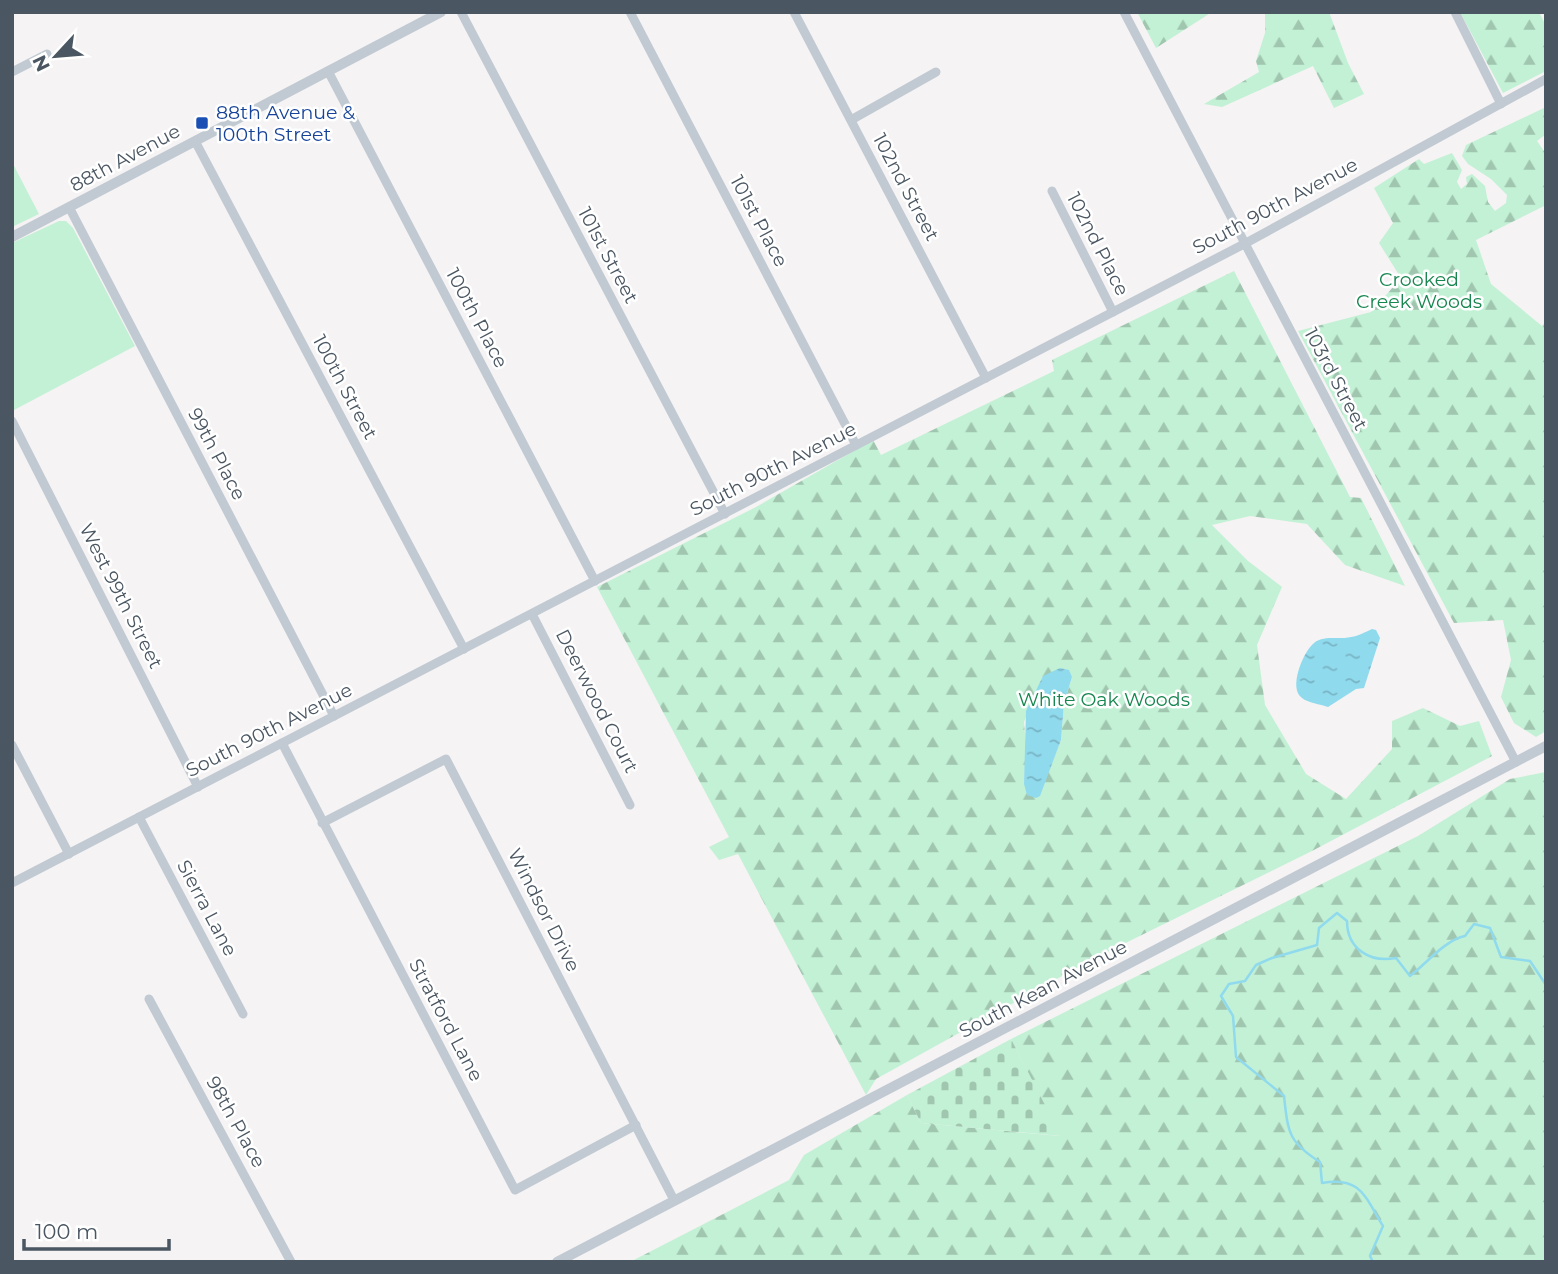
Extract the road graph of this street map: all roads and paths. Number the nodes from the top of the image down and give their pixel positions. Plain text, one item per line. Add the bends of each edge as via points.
1 (441, 12) edge
2 (461, 12) edge
3 (630, 12) edge
4 (794, 12) edge
5 (1124, 12) edge
6 (1455, 12) edge
7 (47, 54) dead end
8 (328, 71) junction
9 (12, 72) edge
10 (936, 72) dead end
11 (1546, 79) edge
12 (1501, 104) junction
13 (851, 120) junction
14 (195, 141) junction
15 (1052, 191) dead end
16 (69, 207) junction
17 (12, 237) edge
18 (1246, 243) junction
19 (1113, 312) junction
20 (986, 378) junction
21 (12, 421) edge
22 (856, 445) junction
23 (725, 514) junction
24 (595, 581) junction
25 (532, 614) junction
26 (464, 649) junction
27 (334, 716) junction
28 (282, 743) junction
29 (12, 746) edge
30 (1546, 746) edge
31 (1516, 762) junction
32 (198, 787) junction
33 (630, 805) dead end
34 (139, 817) junction
35 (322, 823) junction
36 (69, 854) junction
37 (12, 883) edge
38 (149, 999) dead end
39 (243, 1014) dead end
40 (636, 1125) junction
41 (674, 1200) junction
42 (291, 1262) edge
43 (557, 1262) edge

1 - 8 street, 88th Avenue
2 - 23 street, 101st Street
3 - 22 street, 101st Place
4 - 13 street, 102nd Street
5 - 18 street, 103rd Street
6 - 12 street
7 - 9 street
8 - 14 street, 88th Avenue
8 - 24 street, 100th Place
10 - 13 street
11 - 12 street, South 90th Avenue
12 - 18 street, South 90th Avenue
13 - 20 street, 102nd Street
14 - 16 street, 88th Avenue
14 - 26 street, 100th Street
15 - 19 street, 102nd Place
16 - 17 street, 88th Avenue
16 - 27 street, 99th Place
18 - 19 street, South 90th Avenue
18 - 31 street, 103rd Street
19 - 20 street, South 90th Avenue
20 - 22 street, South 90th Avenue
21 - 32 street, West 99th Street
22 - 23 street, South 90th Avenue
23 - 24 street, South 90th Avenue
24 - 25 street, South 90th Avenue
25 - 26 street, South 90th Avenue
25 - 33 street, Deerwood Court
26 - 27 street, South 90th Avenue
27 - 28 street, South 90th Avenue
28 - 32 street, South 90th Avenue
28 - 35 street, Stratford Lane
29 - 36 street
30 - 31 street, South Kean Avenue
31 - 41 street, South Kean Avenue
32 - 34 street, South 90th Avenue
34 - 36 street, South 90th Avenue
34 - 39 street, Sierra Lane
35 - 40 street, Windsor Drive via 446,759
35 - 40 street, Stratford Lane via 515,1190
36 - 37 street, South 90th Avenue
38 - 42 street, 98th Place
40 - 41 street, Windsor Drive
41 - 43 street, South Kean Avenue

